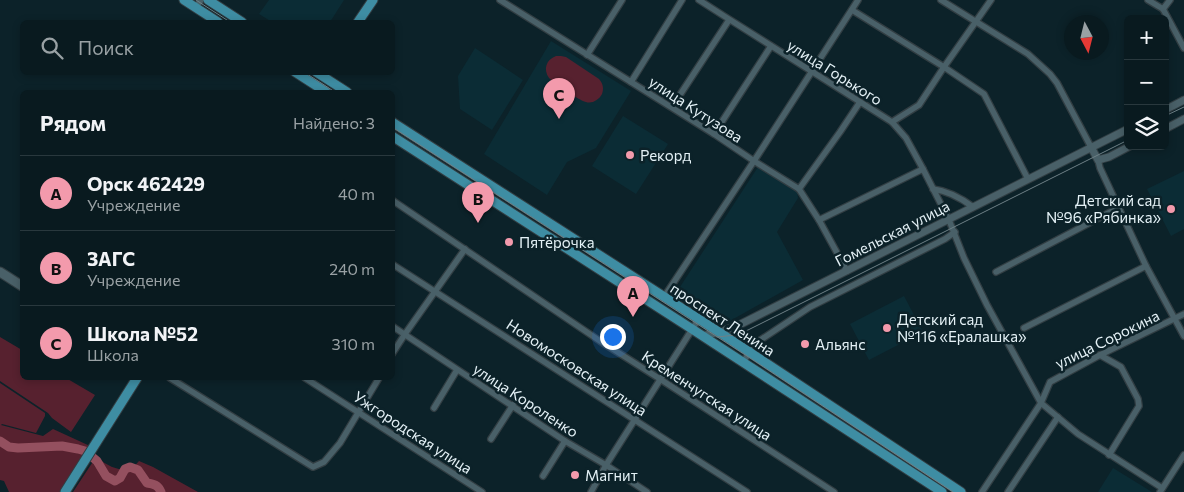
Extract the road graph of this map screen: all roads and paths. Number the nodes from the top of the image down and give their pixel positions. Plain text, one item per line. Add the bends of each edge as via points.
1 (184, 0) edge
2 (208, 0) edge
3 (372, 0) edge
4 (500, 0) edge
5 (622, 0) edge
6 (682, 0) edge
7 (699, 0) edge
8 (858, 0) edge
9 (941, 0) edge
10 (991, 0) edge
11 (1148, 0) edge
12 (1170, 0) edge
13 (198, 4) edge
14 (1163, 9) junction
15 (852, 10) junction
16 (216, 20) edge
17 (239, 20) edge
18 (359, 20) edge
19 (729, 20) junction
20 (976, 22) junction
21 (771, 46) junction
22 (1184, 48) edge
23 (587, 55) junction
24 (944, 67) junction
25 (811, 72) junction
26 (298, 75) edge
27 (321, 75) edge
28 (322, 75) edge
29 (631, 82) junction
30 (316, 90) edge
31 (344, 90) edge
32 (1184, 100) edge
33 (860, 102) junction
34 (672, 108) junction
35 (1169, 108) edge
36 (1184, 119) edge
37 (892, 122) junction
38 (395, 124) edge
39 (1169, 127) edge
40 (1124, 130) edge
41 (714, 134) junction
42 (395, 138) edge
43 (1091, 147) junction
44 (1124, 149) edge
45 (1098, 160) junction
46 (754, 161) junction
47 (456, 164) junction
48 (923, 169) junction
49 (450, 172) junction
50 (478, 178) junction
51 (1028, 179) junction
52 (472, 187) junction
53 (934, 189) junction
54 (799, 190) junction
55 (395, 202) edge
56 (973, 207) junction
57 (1118, 208) junction
58 (535, 214) junction
59 (819, 220) junction
60 (949, 220) junction
61 (528, 223) junction
62 (955, 232) junction
63 (464, 249) junction
64 (395, 266) edge
65 (1146, 266) junction
66 (620, 268) junction
67 (846, 271) junction
68 (0, 272) edge
69 (996, 272) dead end
70 (613, 278) junction
71 (20, 285) edge
72 (435, 291) junction
73 (664, 297) junction
74 (1184, 314) edge
75 (1175, 319) junction
76 (698, 320) junction
77 (395, 328) edge
78 (1024, 328) dead end
79 (692, 329) junction
80 (719, 332) junction
81 (404, 334) junction
82 (702, 336) junction
83 (1184, 336) edge
84 (395, 349) edge
85 (749, 353) junction
86 (1100, 355) junction
87 (743, 362) junction
88 (457, 370) junction
89 (660, 379) junction
90 (136, 380) edge
91 (173, 380) edge
92 (308, 380) edge
93 (378, 380) edge
94 (1041, 403) junction
95 (512, 405) junction
96 (434, 408) dead end
97 (358, 412) junction
98 (1058, 417) junction
99 (635, 420) junction
100 (491, 439) dead end
101 (565, 441) junction
102 (883, 441) junction
103 (878, 449) junction
104 (1109, 455) junction
105 (1184, 455) edge
106 (606, 465) junction
107 (543, 476) dead end
108 (1161, 490) edge
109 (66, 492) edge
110 (482, 492) edge
111 (591, 492) edge
112 (646, 492) edge
113 (747, 492) edge
114 (834, 492) edge
115 (942, 492) edge
116 (961, 492) edge
117 (982, 492) edge
118 (1008, 492) edge

1 - 13 main road
2 - 17 main road
3 - 18 main road
4 - 23 street, улица Кутузова
5 - 23 street
6 - 29 street
7 - 19 street, улица Горького
8 - 15 street
9 - 20 street
10 - 20 street
11 - 14 street
12 - 14 street
13 - 16 main road
14 - 22 street
15 - 24 street
15 - 25 street
19 - 21 street, улица Горького
19 - 34 street
20 - 24 street
20 - 43 street via 1038,61 1050,74
21 - 25 street, улица Горького
21 - 41 street
23 - 29 street, улица Кутузова
24 - 37 street via 919,105
24 - 51 street via 984,94
25 - 33 street, улица Горького
25 - 46 street
26 - 30 main road
27 - 30 main road
28 - 31 main road
29 - 34 street, улица Кутузова
32 - 35 street
33 - 37 street, улица Горького
33 - 54 street
34 - 41 street, улица Кутузова
36 - 39 street
37 - 48 street, улица Горького via 906,138
38 - 47 main road, проспект Ленина
40 - 43 street, Гомельская улица
41 - 46 street, улица Кутузова
42 - 49 main road, проспект Ленина
43 - 45 street
43 - 51 street, Гомельская улица
44 - 45 street
45 - 57 street
46 - 54 street, улица Кутузова
46 - 73 street
47 - 49 street
47 - 50 main road, проспект Ленина
48 - 53 street, улица Горького
48 - 59 street
49 - 52 main road, проспект Ленина
50 - 52 street
50 - 58 main road, проспект Ленина
51 - 56 street, Гомельская улица
52 - 61 main road, проспект Ленина
53 - 56 street via 956,195
53 - 60 street, улица Горького
54 - 59 street, улица Кутузова
55 - 63 street, Кременчугская улица
56 - 60 street, Гомельская улица
57 - 65 street
57 - 69 street
58 - 61 street
58 - 66 main road, проспект Ленина
59 - 67 street, улица Кутузова
60 - 62 street, улица Горького
60 - 67 street, Гомельская улица
61 - 70 main road, проспект Ленина
62 - 85 street, Гомельская улица via 810,307 756,343
62 - 94 street, улица Горького via 964,258
63 - 72 street
63 - 89 street, Кременчугская улица
64 - 72 street, Новомосковская улица
65 - 75 street
65 - 78 street
66 - 70 street
66 - 73 main road, проспект Ленина
67 - 80 street, Гомельская улица
68 - 71 main road
70 - 79 main road, проспект Ленина
72 - 81 street
72 - 99 street, Новомосковская улица
73 - 76 main road, проспект Ленина
74 - 75 street, улица Сорокина
75 - 83 street
75 - 86 street, улица Сорокина
76 - 79 street
76 - 80 main road, проспект Ленина
77 - 81 street, улица Короленко
79 - 82 main road, проспект Ленина
79 - 89 street
80 - 82 street, Гомельская улица
80 - 85 main road, проспект Ленина
81 - 84 street
81 - 88 street, улица Короленко
82 - 87 main road, проспект Ленина
85 - 87 street, Гомельская улица
85 - 102 main road, проспект Ленина
86 - 94 street, улица Сорокина via 1050,382
86 - 104 street via 1121,367 1140,406
87 - 103 main road, проспект Ленина
88 - 95 street, улица Короленко
88 - 96 street
89 - 99 street
89 - 114 street, Кременчугская улица
90 - 109 main road
91 - 97 street via 312,467 324,462 340,443
92 - 97 street, Ужгородская улица
93 - 97 street
94 - 98 street, улица Горького
94 - 117 street, улица Сорокина
95 - 100 street
95 - 101 street, улица Короленко
97 - 110 street, Ужгородская улица
98 - 104 street, улица Горького
98 - 118 street
99 - 106 street
99 - 113 street, Новомосковская улица
101 - 106 street, улица Короленко
101 - 107 street
102 - 103 street
102 - 116 main road, проспект Ленина
103 - 115 main road, проспект Ленина
104 - 108 street, улица Горького
105 - 108 street
106 - 111 street
106 - 112 street, улица Короленко

